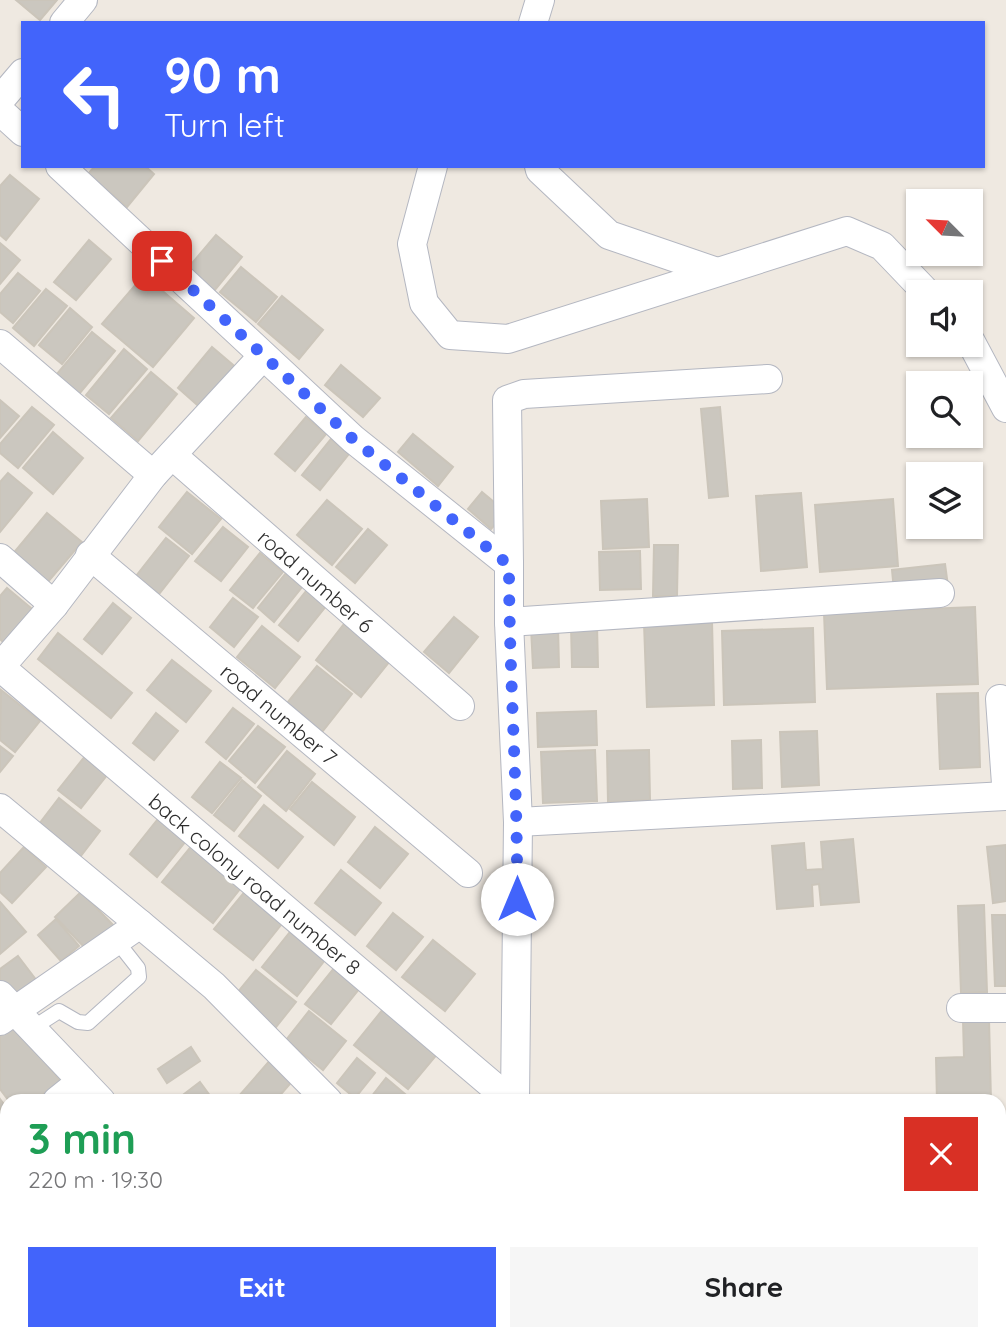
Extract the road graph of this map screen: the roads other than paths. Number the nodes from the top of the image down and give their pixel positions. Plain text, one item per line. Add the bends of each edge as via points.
1 (83, 0) edge
2 (540, 0) edge
3 (66, 21) edge
4 (534, 21) edge
5 (21, 75) edge
6 (0, 100) edge
7 (0, 111) edge
8 (21, 130) edge
9 (62, 168) edge
10 (432, 168) edge
11 (540, 168) edge
12 (717, 272) junction
13 (915, 280) edge
14 (0, 344) edge
15 (263, 356) junction
16 (979, 357) edge
17 (768, 379) dead end
18 (1006, 408) edge
19 (162, 465) junction
20 (90, 555) junction
21 (0, 558) edge
22 (509, 565) junction
23 (940, 593) dead end
24 (54, 605) junction
25 (509, 622) junction
26 (0, 667) edge
27 (1000, 699) dead end
28 (460, 706) dead end
29 (1006, 784) edge
30 (1006, 796) edge
31 (0, 808) edge
32 (518, 822) junction
33 (468, 873) dead end
34 (140, 924) junction
35 (116, 940) junction
36 (1006, 1007) edge
37 (961, 1008) dead end
38 (11, 1014) edge
39 (92, 1091) edge
40 (321, 1094) edge
41 (495, 1094) edge
42 (498, 1094) edge

1 - 3 street
2 - 4 street
5 - 6 street
7 - 8 street
9 - 15 street
10 - 12 street via 412,244 424,303 450,335 509,339
11 - 12 street via 609,235
12 - 13 street via 847,230 882,246
14 - 19 street, road number 6
15 - 19 street
15 - 22 street via 353,439
16 - 18 street
17 - 22 street via 524,394 507,400
19 - 20 street
19 - 28 street, road number 6
20 - 24 street
20 - 33 street, road number 7
21 - 24 street
22 - 25 street
23 - 25 street
24 - 26 street
25 - 32 street
26 - 41 street, back colony road number 8
27 - 29 street
30 - 32 street
31 - 34 street
32 - 42 street
34 - 35 street
34 - 40 street via 214,986
35 - 38 street
35 - 38 lane via 139,976 88,1023 59,1011
36 - 37 street
38 - 39 street

